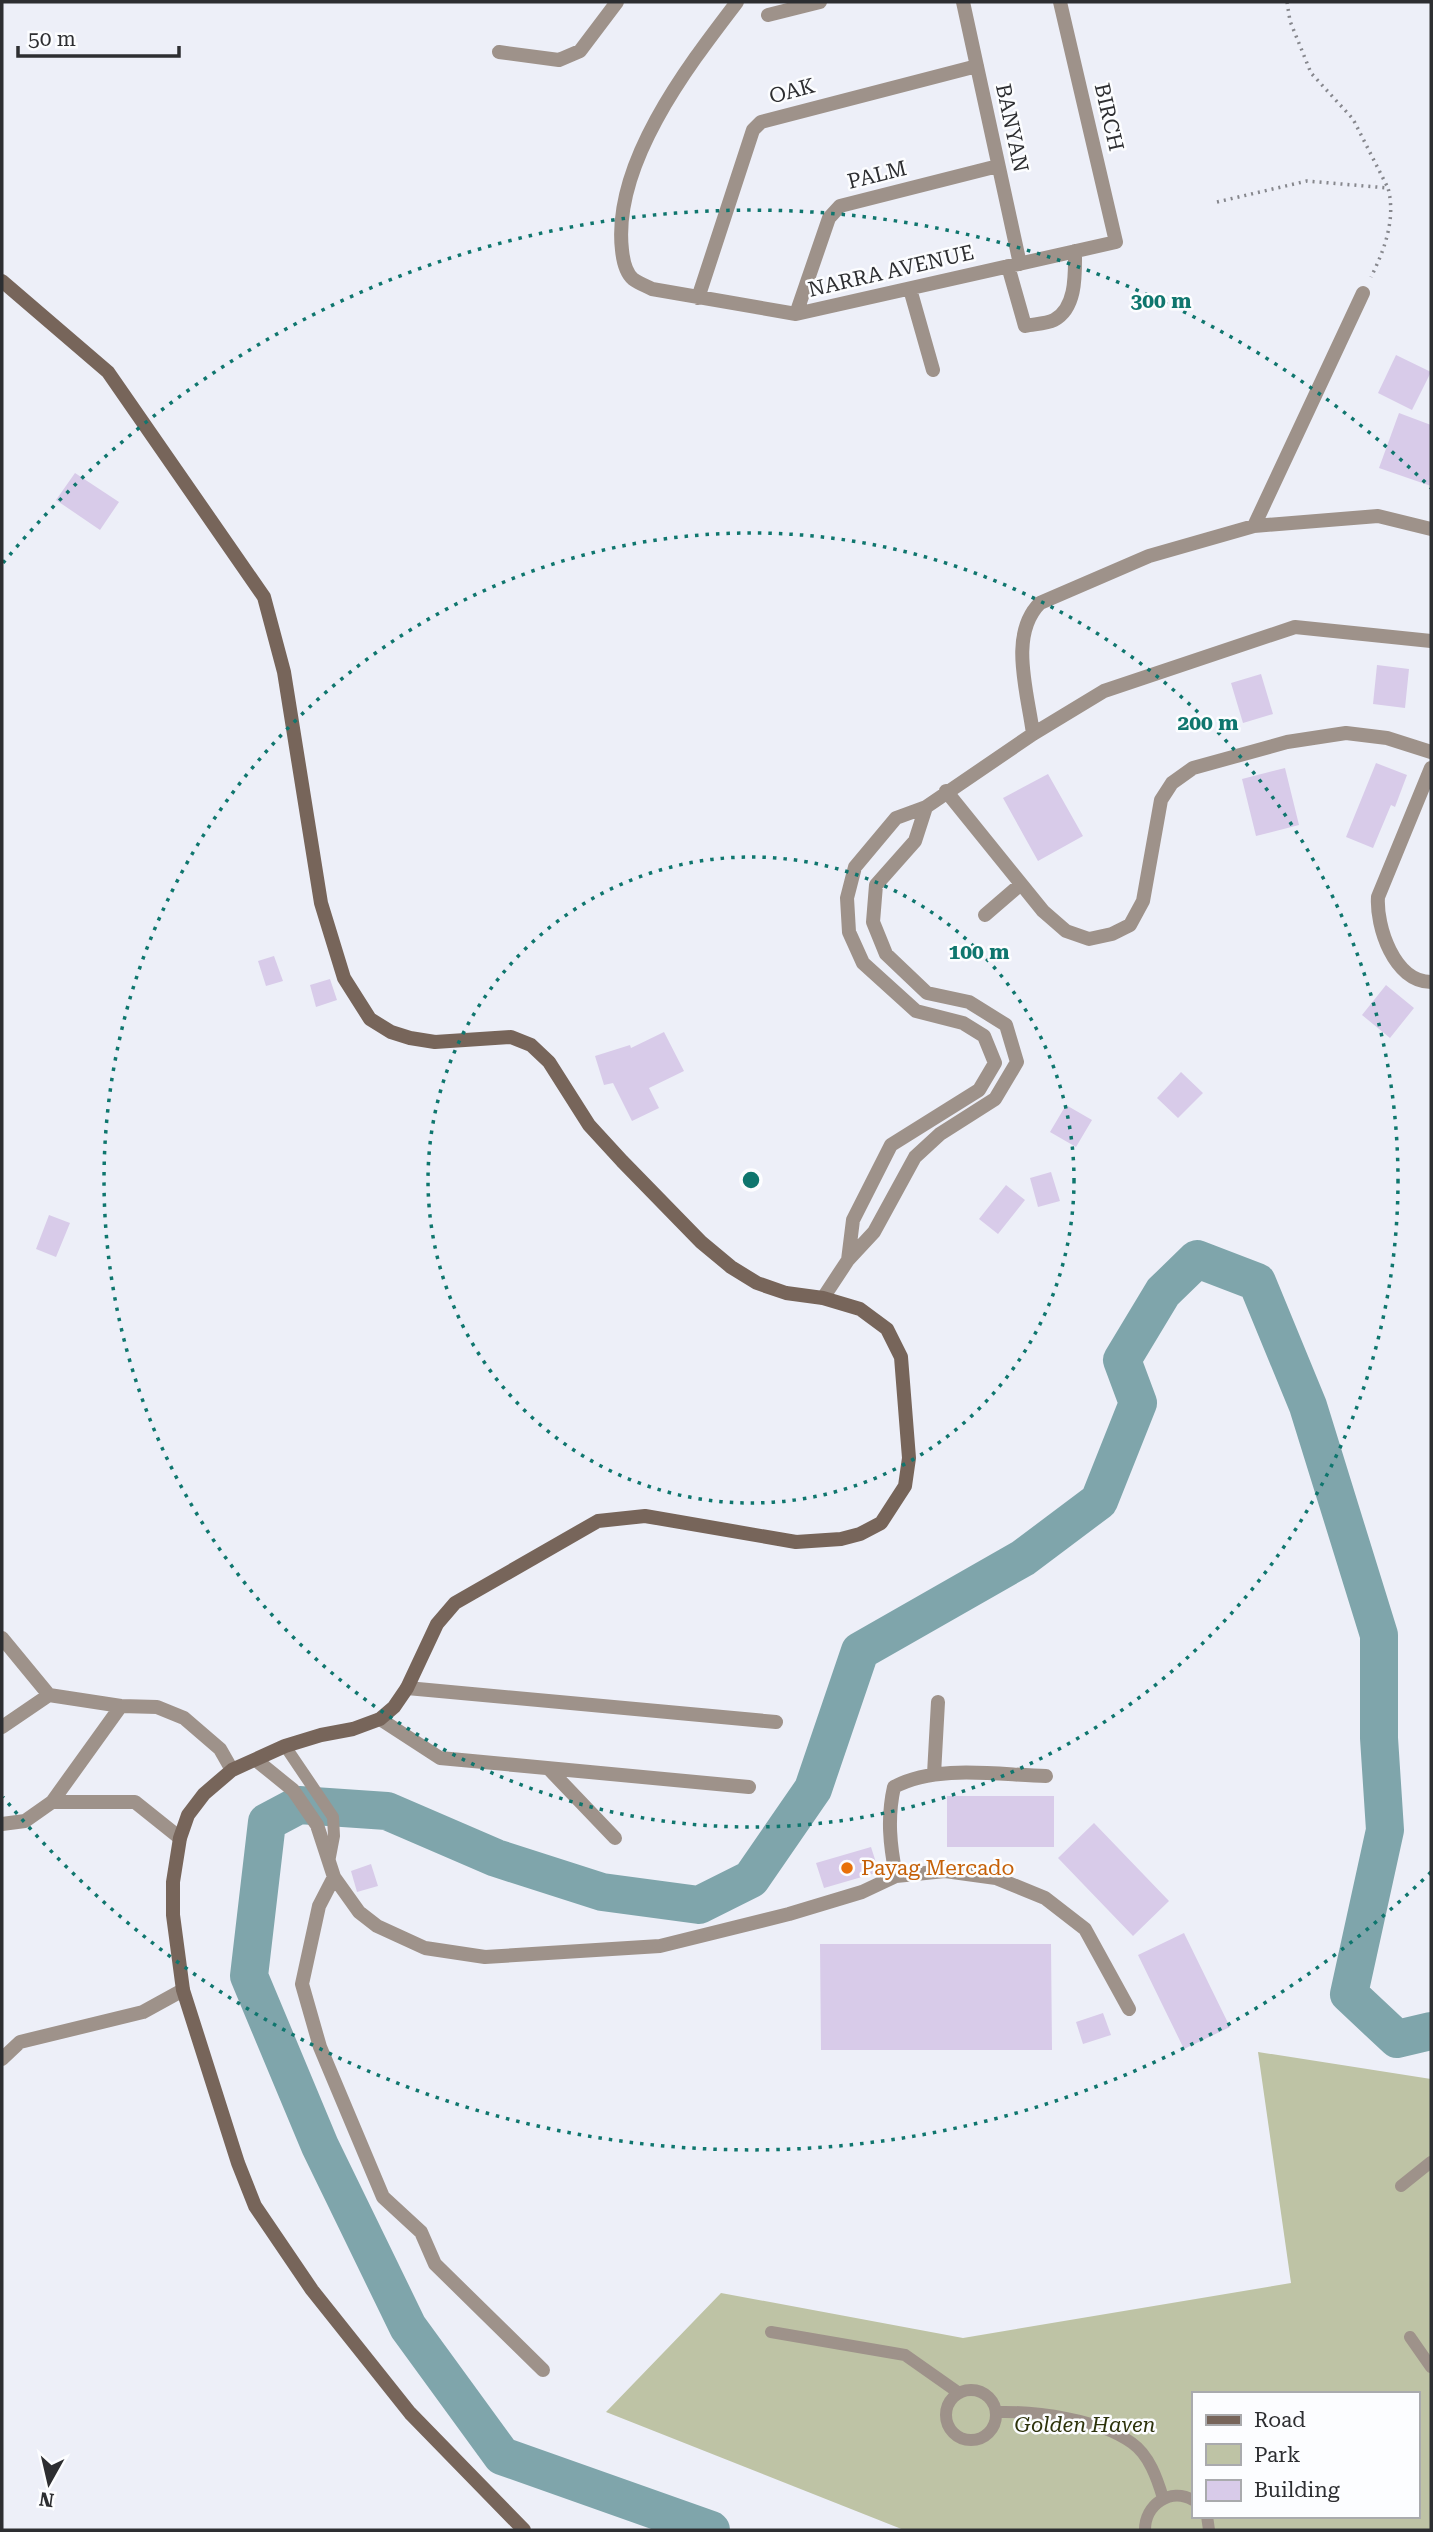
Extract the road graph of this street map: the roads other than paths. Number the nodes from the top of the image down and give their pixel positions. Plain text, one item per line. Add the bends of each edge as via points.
1 (617, 2) edge
2 (737, 2) edge
3 (820, 2) edge
4 (963, 2) edge
5 (1060, 2) edge
6 (768, 15) dead end
7 (499, 52) dead end
8 (977, 66) junction
9 (998, 166) junction
10 (1116, 242) joint
11 (1075, 251) junction
12 (1014, 265) junction
13 (2, 281) edge
14 (910, 289) junction
15 (1363, 293) road end
16 (698, 298) junction
17 (796, 314) junction
18 (933, 370) dead end
19 (1254, 526) junction
20 (1431, 529) edge
21 (1431, 641) edge
22 (1033, 734) junction
23 (1431, 752) edge
24 (1431, 768) edge
25 (946, 791) junction
26 (926, 807) junction
27 (1021, 884) junction
28 (985, 915) dead end
29 (1431, 982) edge
30 (891, 1145) junction
31 (915, 1157) junction
32 (848, 1260) junction
33 (823, 1298) junction
34 (2, 1638) edge
35 (407, 1688) junction
36 (49, 1695) junction
37 (938, 1702) dead end
38 (121, 1706) junction
39 (380, 1719) junction
40 (776, 1722) dead end
41 (2, 1727) edge
42 (285, 1746) junction
43 (256, 1760) junction
44 (232, 1770) junction
45 (550, 1770) junction
46 (934, 1774) junction
47 (1046, 1776) dead end
48 (749, 1787) dead end
49 (52, 1802) junction
50 (2, 1824) edge
51 (180, 1838) junction
52 (615, 1838) dead end
53 (330, 1857) junction
54 (896, 1876) junction
55 (334, 1877) junction
56 (183, 1990) junction
57 (1129, 2008) dead end
58 (2, 2059) edge
59 (1431, 2162) edge
60 (1401, 2186) dead end
61 (771, 2332) dead end
62 (1410, 2337) dead end
63 (1431, 2367) edge
64 (543, 2370) dead end
65 (959, 2393) junction
66 (997, 2412) junction
67 (1163, 2498) junction
68 (1192, 2500) edge
69 (524, 2530) edge
70 (1145, 2530) edge

1 - 7 street via 580,51 559,60
2 - 16 street, NARRA AVENUE via 665,105 641,153 621,223 623,259 633,279 652,289
3 - 6 street
4 - 8 street, BANYAN
5 - 10 street, BIRCH
8 - 9 street, BANYAN
8 - 16 street, OAK via 761,122 753,130
9 - 12 street, BANYAN
9 - 17 street, PALM via 839,206 828,218
10 - 11 street, NARRA AVENUE
11 - 12 street, NARRA AVENUE
11 - 12 street, BANYAN via 1073,288 1064,311 1054,320 1026,326
12 - 14 street, NARRA AVENUE
13 - 33 main road via 108,372 264,597 284,672 321,904 344,978 370,1019 410,1038 435,1042 511,1037 531,1045 549,1062 589,1125 701,1242 757,1283
14 - 17 street, NARRA AVENUE
14 - 18 street
15 - 19 street
16 - 17 street, NARRA AVENUE
19 - 20 street via 1378,516
19 - 22 street via 1149,556 1040,603 1031,612 1022,639
21 - 22 street via 1295,627 1104,691
22 - 25 street
23 - 27 street via 1387,737 1346,733 1287,742 1193,768 1172,783 1161,800 1143,901 1130,925 1112,934 1089,939 1066,931
24 - 29 street via 1378,897 1377,915 1393,956 1411,975
25 - 26 street
25 - 27 street
26 - 30 street via 896,818 855,867 847,898 849,932 863,963 916,1011 963,1023 984,1036 995,1063 979,1090
26 - 31 street via 915,841 876,886 873,922 886,954 928,993 969,1002 1006,1025 1017,1062 995,1099 940,1134
27 - 28 street
30 - 31 street
30 - 32 street via 853,1220
31 - 32 street via 874,1232
32 - 33 street
33 - 35 main road via 877,1318 901,1357 909,1458 905,1486 881,1523 841,1539 796,1542 645,1516 598,1521 455,1603 437,1624
34 - 36 street
35 - 39 main road
35 - 40 street
36 - 38 street
36 - 41 street
37 - 46 street
38 - 44 street via 157,1707 184,1718 220,1749
38 - 49 street
39 - 42 main road
39 - 45 street via 440,1758
42 - 43 main road
42 - 53 lane via 333,1817
43 - 44 main road
43 - 53 street via 293,1790 317,1825
44 - 51 main road via 196,1804
45 - 48 street
45 - 52 street
46 - 47 street
46 - 54 street via 894,1787 889,1812
49 - 50 street via 25,1821
49 - 51 street via 135,1802
51 - 56 main road via 173,1915
53 - 55 street
54 - 55 street via 862,1892 789,1914 660,1946 485,1957 425,1948 377,1926 359,1912
54 - 57 street via 945,1871 996,1878 1045,1898 1085,1929
55 - 64 street via 320,1906 302,1984 320,2047 383,2197 421,2232 435,2264
56 - 58 street via 143,2012 20,2042
56 - 69 main road via 255,2206 312,2290 402,2403
59 - 60 lane
61 - 65 lane via 905,2355
62 - 63 lane
65 - 66 lane via 980,2391 991,2399
65 - 66 lane via 946,2410 947,2424 956,2435 970,2440 985,2437 995,2426
66 - 67 lane via 1059,2416 1133,2443 1155,2472
67 - 68 lane
67 - 70 lane via 1145,2519

